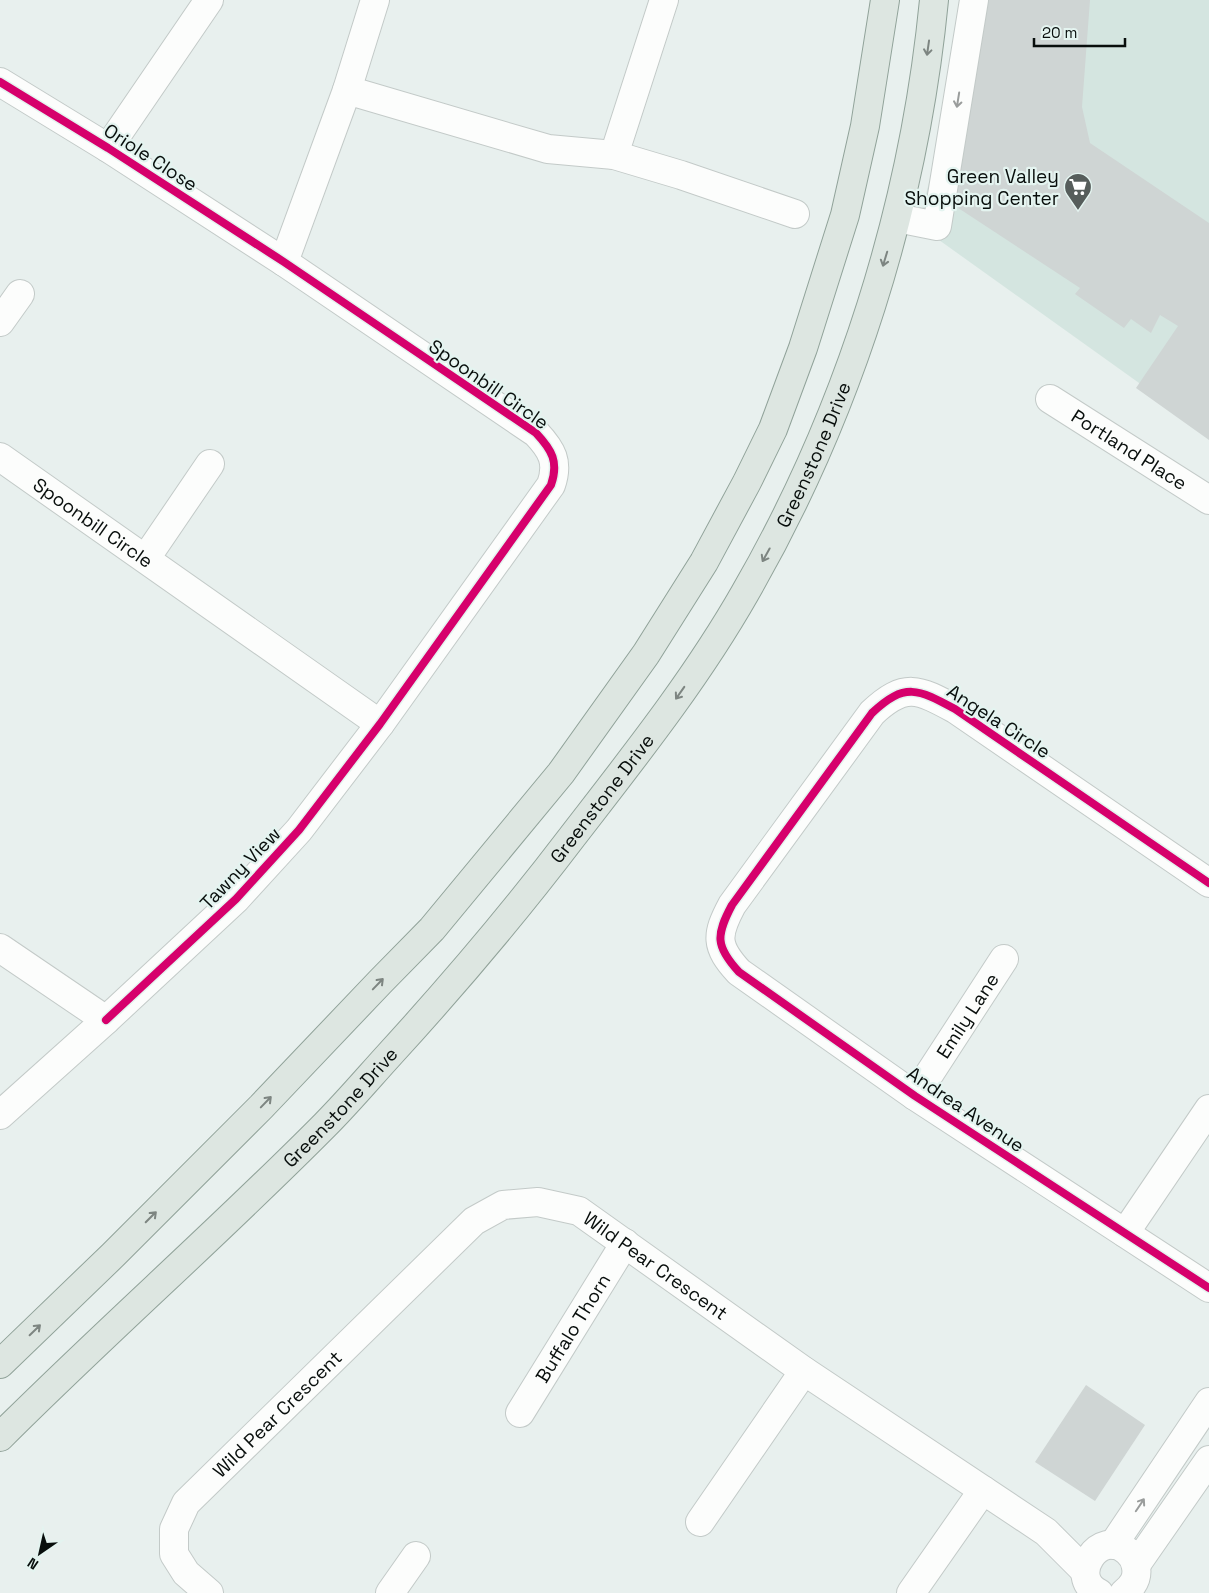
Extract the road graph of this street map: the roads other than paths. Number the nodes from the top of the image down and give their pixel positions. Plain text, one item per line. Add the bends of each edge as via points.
1 (209, 0) edge
2 (375, 0) edge
3 (664, 0) edge
4 (885, 0) edge
5 (934, 0) edge
6 (974, 0) edge
7 (0, 82) edge
8 (347, 90) junction
9 (108, 148) junction
10 (614, 155) junction
11 (795, 214) dead end
12 (897, 218) junction
13 (284, 262) junction
14 (20, 294) dead end
15 (0, 322) edge
16 (1050, 399) dead end
17 (0, 457) edge
18 (210, 464) dead end
19 (1209, 500) edge
20 (146, 558) junction
21 (380, 724) junction
22 (1209, 882) edge
23 (720, 942) joint
24 (0, 948) edge
25 (1004, 959) dead end
26 (106, 1020) junction
27 (915, 1096) junction
28 (1209, 1109) edge
29 (0, 1115) edge
30 (1125, 1233) junction
31 (625, 1243) junction
32 (1209, 1288) edge
33 (0, 1364) edge
34 (804, 1371) junction
35 (1209, 1402) edge
36 (520, 1412) dead end
37 (0, 1437) edge
38 (1209, 1460) edge
39 (983, 1490) junction
40 (700, 1522) dead end
41 (416, 1556) dead end
42 (1094, 1572) edge
43 (1133, 1585) edge
44 (209, 1593) edge
45 (390, 1593) edge
46 (911, 1593) edge

1 - 9 street
2 - 8 street
3 - 10 street
33 -> 4 main road via 261,1107 432,929 561,773 646,654 704,562 747,482 772,429 803,348 845,215 865,126
5 -> 12 main road, Greenstone Drive via 914,142
6 -> 12 street via 937,226
7 - 9 street, Oriole Close
8 - 10 street via 548,149
8 - 13 street
9 - 13 street, Oriole Close
10 - 11 street
12 -> 37 main road, Greenstone Drive via 867,317 823,436 786,519 712,646 648,738 494,936 327,1124
13 - 21 street, Spoonbill Circle via 536,433 554,460 555,473 551,485
14 - 15 street
16 - 19 street, Portland Place
17 - 20 street, Spoonbill Circle
18 - 20 street
20 - 21 street, Spoonbill Circle
21 - 26 street, Tawny View via 299,830 242,892
22 - 23 street, Angela Circle via 955,709 919,692 902,692 886,699 872,712 732,905 721,925
23 - 27 street, Andrea Avenue via 726,958 739,972
24 - 26 street
25 - 27 street, Emily Lane
26 - 29 street, Tawny View
27 - 30 street, Andrea Avenue
28 - 30 street
30 - 32 street, Andrea Avenue
31 - 34 street, Wild Pear Crescent
31 - 36 street, Buffalo Thorn
31 - 44 street, Wild Pear Crescent via 579,1210 538,1202 503,1205 474,1221 186,1503 174,1529 174,1554 186,1573
34 - 39 street, Wild Pear Crescent
34 - 40 street
42 -> 35 street
38 - 43 street
39 - 42 street, Wild Pear Crescent via 1046,1532
39 - 46 street
41 - 45 street
42 - 43 street, Wild Pear Crescent via 1123,1548 1132,1555

